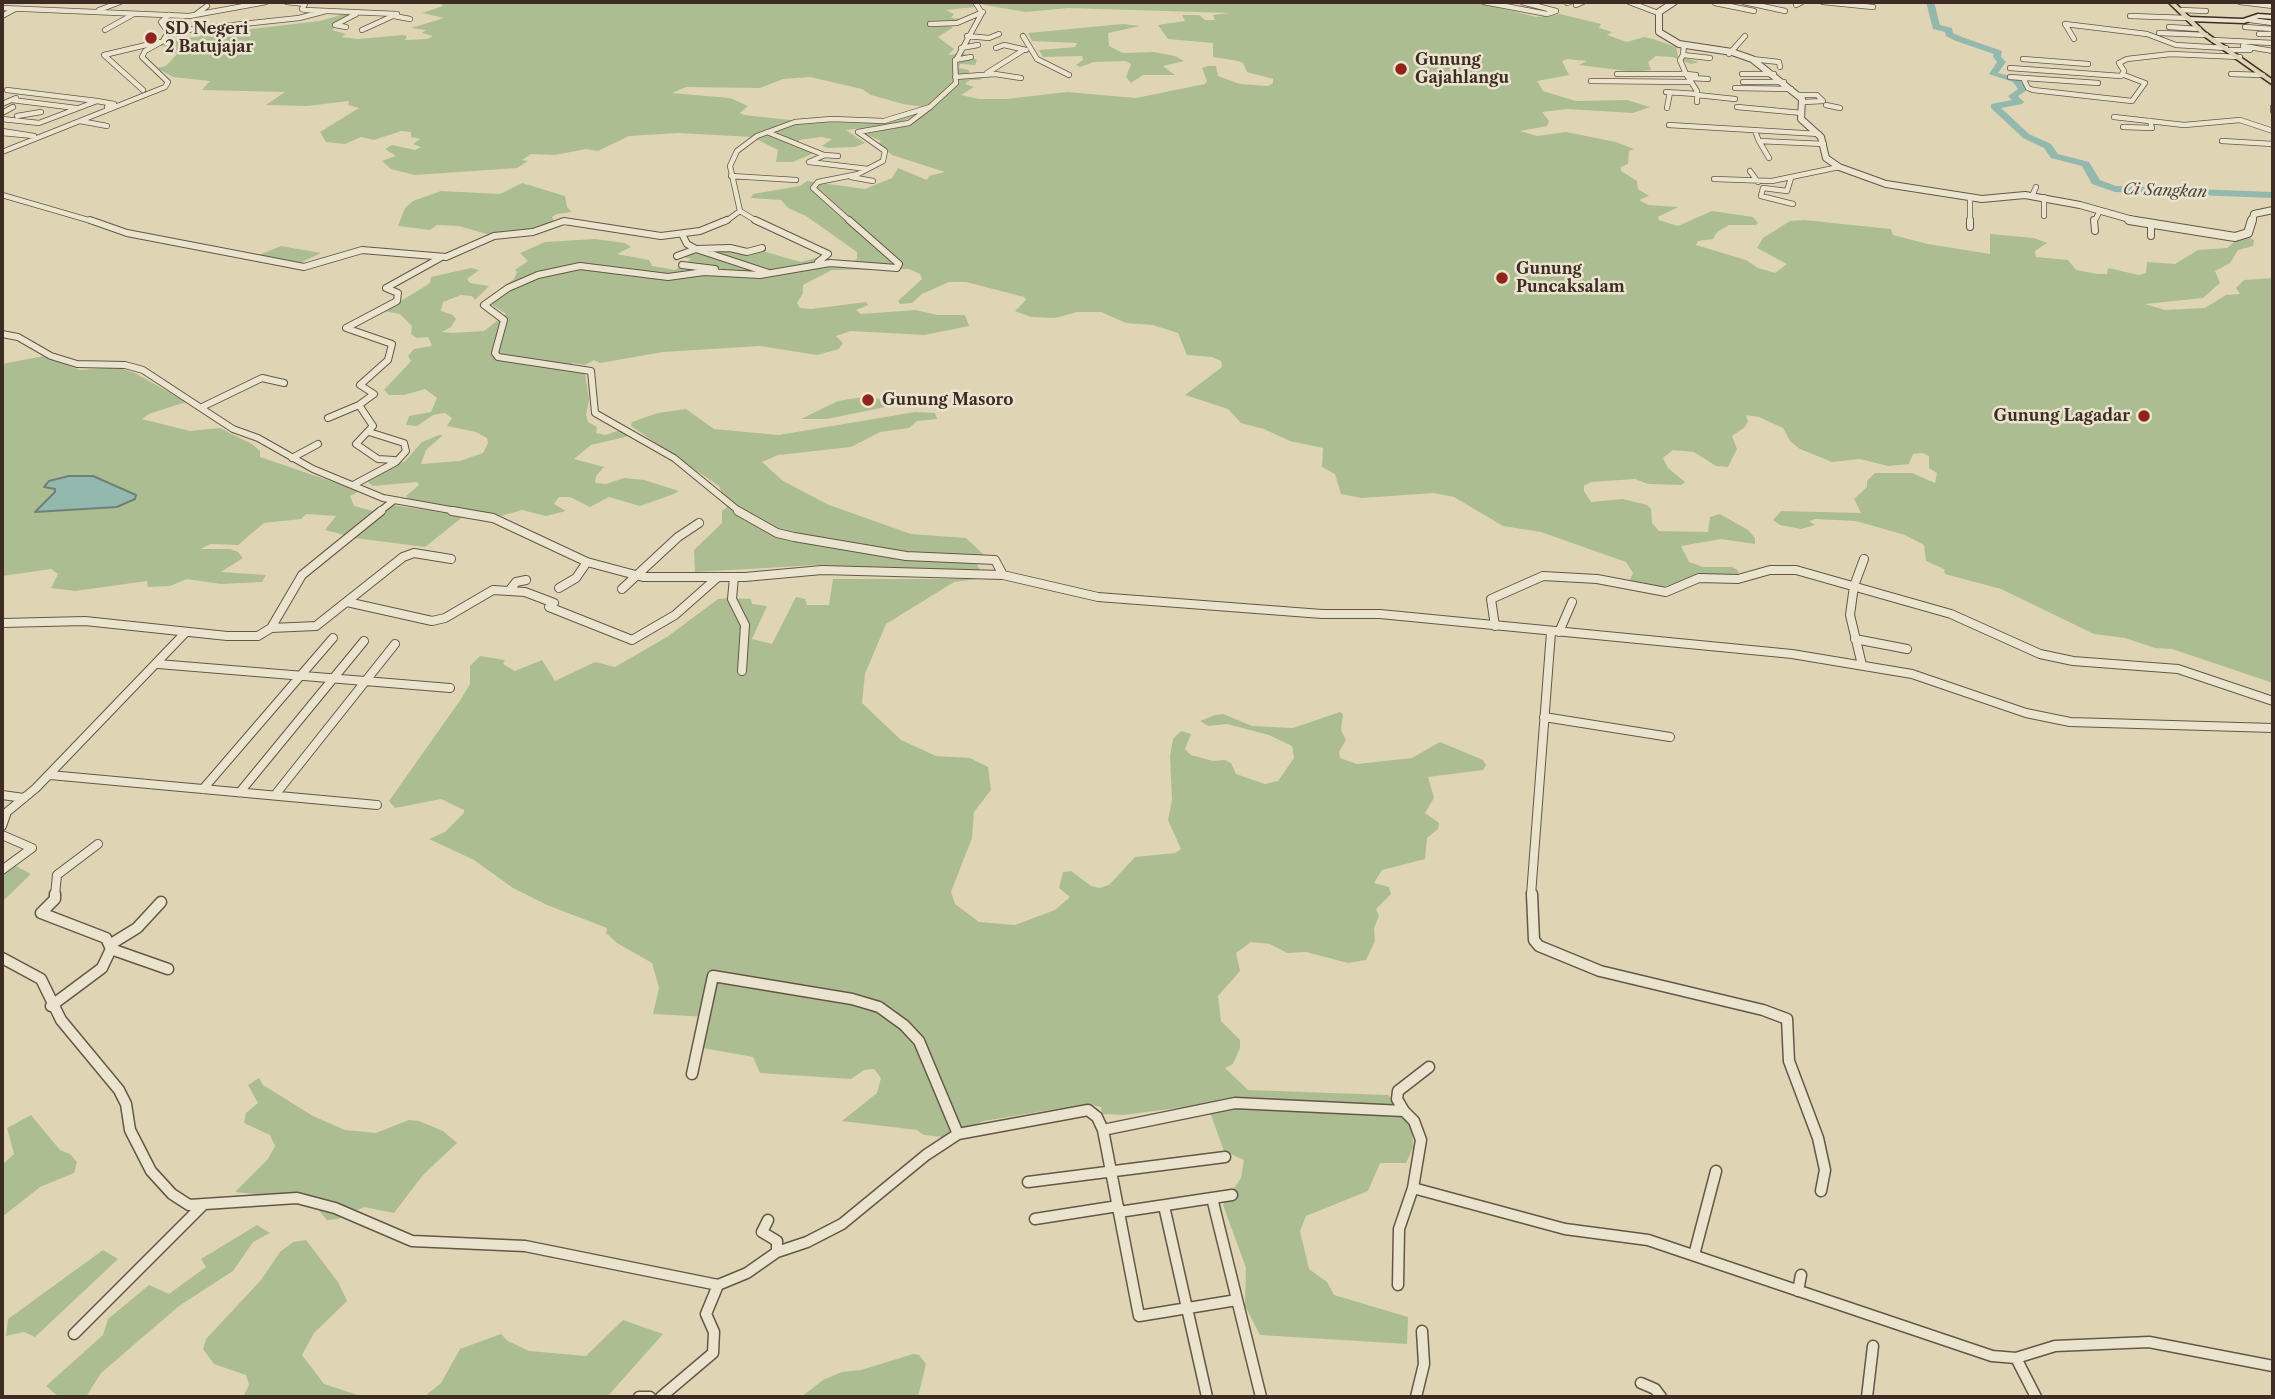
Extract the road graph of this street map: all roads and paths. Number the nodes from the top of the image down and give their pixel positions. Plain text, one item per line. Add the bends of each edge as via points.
1 (120, 2) edge
2 (266, 2) edge
3 (287, 2) edge
4 (975, 2) edge
5 (1484, 2) edge
6 (1522, 2) edge
7 (1547, 2) edge
8 (1583, 2) edge
9 (1629, 2) edge
10 (1674, 2) edge
11 (1744, 2) edge
12 (1802, 2) edge
13 (1823, 2) edge
14 (2171, 2) edge
15 (2240, 2) edge
16 (1713, 4) edge
17 (1541, 5) junction
18 (1576, 5) dead end
19 (1796, 5) dead end
20 (207, 6) dead end
21 (2273, 6) edge
22 (1873, 7) dead end
23 (18, 8) junction
24 (1784, 10) dead end
25 (326, 11) junction
26 (1754, 11) dead end
27 (2, 12) edge
28 (93, 12) junction
29 (983, 12) junction
30 (2206, 12) dead end
31 (1658, 13) junction
32 (135, 14) junction
33 (356, 14) junction
34 (2158, 14) dead end
35 (169, 15) junction
36 (195, 15) junction
37 (2186, 15) junction
38 (394, 16) junction
39 (2130, 16) dead end
40 (2273, 17) edge
41 (410, 19) dead end
42 (2250, 20) junction
43 (930, 24) dead end
44 (346, 27) dead end
45 (2169, 27) dead end
46 (2245, 27) dead end
47 (2199, 29) junction
48 (2273, 29) edge
49 (105, 30) dead end
50 (362, 30) dead end
51 (168, 32) junction
52 (2159, 33) dead end
53 (999, 34) dead end
54 (2259, 34) dead end
55 (967, 36) junction
56 (1023, 36) dead end
57 (1745, 36) dead end
58 (2210, 38) junction
59 (2074, 39) dead end
60 (2183, 39) dead end
61 (162, 42) junction
62 (2273, 43) edge
63 (140, 44) junction
64 (978, 45) dead end
65 (1684, 45) junction
66 (961, 48) junction
67 (996, 48) dead end
68 (1710, 48) junction
69 (2226, 48) junction
70 (1029, 50) junction
71 (145, 51) junction
72 (1022, 51) junction
73 (1730, 53) junction
74 (2273, 53) edge
75 (1684, 55) junction
76 (971, 57) dead end
77 (1700, 57) junction
78 (1710, 58) dead end
79 (1752, 59) junction
80 (2242, 59) junction
81 (956, 60) junction
82 (2222, 61) dead end
83 (1780, 66) dead end
84 (2010, 68) dead end
85 (2028, 69) junction
86 (2056, 71) junction
87 (2091, 73) junction
88 (984, 74) junction
89 (1616, 74) dead end
90 (1661, 74) junction
91 (1742, 74) dead end
92 (1774, 74) junction
93 (2231, 74) dead end
94 (1069, 75) dead end
95 (1696, 75) dead end
96 (2124, 75) junction
97 (2263, 75) junction
98 (955, 77) junction
99 (2010, 77) dead end
100 (1021, 78) dead end
101 (1688, 78) junction
102 (2023, 78) junction
103 (1708, 79) dead end
104 (2049, 80) junction
105 (2059, 80) junction
106 (2066, 81) junction
107 (1591, 82) dead end
108 (1664, 82) junction
109 (1743, 82) dead end
110 (1784, 82) junction
111 (2273, 83) edge
112 (1735, 88) dead end
113 (1759, 89) junction
114 (3, 90) edge
115 (143, 90) dead end
116 (2060, 91) junction
117 (1795, 92) junction
118 (1697, 94) junction
119 (2093, 96) junction
120 (1735, 99) dead end
121 (97, 101) junction
122 (1697, 102) dead end
123 (1824, 103) junction
124 (2, 104) edge
125 (13, 107) dead end
126 (930, 107) junction
127 (1737, 107) dead end
128 (1803, 107) junction
129 (79, 108) junction
130 (1667, 108) dead end
131 (1840, 108) dead end
132 (41, 112) dead end
133 (2137, 112) dead end
134 (2, 117) edge
135 (2115, 117) dead end
136 (2141, 120) junction
137 (80, 121) junction
138 (2150, 121) junction
139 (1669, 125) dead end
140 (107, 126) dead end
141 (1757, 128) junction
142 (2125, 129) dead end
143 (2273, 131) edge
144 (2, 132) edge
145 (767, 132) junction
146 (1819, 134) junction
147 (1759, 141) junction
148 (2222, 141) dead end
149 (1824, 144) junction
150 (2273, 144) edge
151 (2, 152) edge
152 (825, 155) junction
153 (838, 156) dead end
154 (1769, 158) dead end
155 (1839, 167) junction
156 (870, 169) junction
157 (1750, 171) dead end
158 (731, 176) junction
159 (845, 176) junction
160 (1791, 178) junction
161 (1714, 179) dead end
162 (796, 180) dead end
163 (873, 181) dead end
164 (1758, 182) junction
165 (2036, 187) dead end
166 (2, 195) edge
167 (2032, 196) junction
168 (1970, 198) junction
169 (2043, 198) junction
170 (1793, 205) dead end
171 (2273, 210) edge
172 (740, 211) junction
173 (2100, 211) junction
174 (2044, 216) dead end
175 (2151, 223) junction
176 (1970, 227) dead end
177 (2095, 231) dead end
178 (682, 234) junction
179 (2151, 236) dead end
180 (762, 248) dead end
181 (696, 249) junction
182 (677, 256) dead end
183 (440, 258) junction
184 (682, 265) dead end
185 (807, 267) junction
186 (720, 272) junction
187 (769, 274) junction
188 (2, 334) edge
189 (284, 383) dead end
190 (359, 405) junction
191 (202, 407) junction
192 (328, 418) dead end
193 (369, 432) junction
194 (318, 444) dead end
195 (400, 457) junction
196 (292, 458) junction
197 (355, 484) junction
198 (393, 501) junction
199 (699, 523) dead end
200 (451, 559) dead end
201 (1864, 559) dead end
202 (587, 562) junction
203 (1003, 575) junction
204 (636, 576) junction
205 (718, 576) junction
206 (734, 577) junction
207 (526, 580) dead end
208 (1854, 586) junction
209 (559, 588) dead end
210 (622, 589) dead end
211 (509, 591) junction
212 (1911, 592) dead end
213 (1907, 601) junction
214 (347, 602) junction
215 (1572, 602) dead end
216 (2, 623) edge
217 (1495, 626) junction
218 (271, 628) junction
219 (186, 632) junction
220 (1555, 632) junction
221 (333, 638) dead end
222 (1855, 639) junction
223 (364, 641) dead end
224 (395, 644) dead end
225 (1907, 649) dead end
226 (159, 664) junction
227 (1862, 665) junction
228 (742, 671) dead end
229 (300, 676) junction
230 (333, 678) junction
231 (366, 681) junction
232 (450, 688) dead end
233 (2273, 701) edge
234 (1544, 717) junction
235 (2273, 729) edge
236 (1670, 737) dead end
237 (50, 775) junction
238 (203, 789) junction
239 (240, 792) junction
240 (2, 795) edge
241 (275, 795) junction
242 (24, 797) junction
243 (377, 804) dead end
244 (2, 826) edge
245 (2, 835) edge
246 (98, 845) dead end
247 (2, 870) edge
248 (161, 902) dead end
249 (111, 946) junction
250 (2, 958) edge
251 (168, 969) dead end
252 (51, 1006) junction
253 (1429, 1068) dead end
254 (692, 1074) dead end
255 (1404, 1111) junction
256 (1102, 1130) junction
257 (958, 1134) junction
258 (1225, 1157) dead end
259 (1111, 1171) junction
260 (1716, 1171) dead end
261 (1028, 1182) dead end
262 (1413, 1188) junction
263 (1821, 1191) dead end
264 (1232, 1195) dead end
265 (1212, 1198) junction
266 (202, 1206) junction
267 (1164, 1206) junction
268 (1118, 1209) junction
269 (1035, 1219) dead end
270 (768, 1220) dead end
271 (777, 1252) junction
272 (1694, 1255) junction
273 (1801, 1275) dead end
274 (718, 1285) junction
275 (1398, 1285) dead end
276 (1798, 1291) junction
277 (1237, 1300) junction
278 (1188, 1309) junction
279 (1422, 1332) dead end
280 (74, 1334) dead end
281 (1873, 1346) dead end
282 (2016, 1358) junction
283 (2273, 1366) edge
284 (1641, 1383) dead end
285 (639, 1397) edge
286 (650, 1397) edge
287 (661, 1397) edge
288 (1208, 1397) edge
289 (1261, 1397) edge
290 (1416, 1397) edge
291 (1661, 1397) edge
292 (1867, 1397) edge
293 (2036, 1397) edge

1 - 28 street
2 - 36 street
3 - 25 street via 305,4 303,10
4 - 29 street
5 - 17 street via 1557,13
6 - 17 street
7 - 17 street
8 - 18 street
9 - 31 street
10 - 31 street
11 - 24 street
12 - 19 street
13 - 22 street
14 - 37 main road
15 - 21 street
16 - 26 street
20 - 36 street
23 - 27 street
23 - 27 street
23 - 28 street
25 - 33 street
25 - 51 street
28 - 32 street
29 - 43 street via 957,23
29 - 55 street
30 - 37 street
31 - 65 street via 1657,30
32 - 35 street
32 - 49 street
33 - 38 street
33 - 44 street via 335,25
34 - 37 street
35 - 36 street
35 - 51 street via 161,22
37 - 39 street
37 - 42 main road
37 - 47 main road
38 - 41 street
38 - 50 street
40 - 42 main road
42 - 48 street
45 - 47 street
46 - 48 street
47 - 58 main road
48 - 54 street
51 - 61 street
52 - 58 street
53 - 55 street
55 - 66 street
56 - 70 street
57 - 73 street
58 - 60 street
58 - 62 street
58 - 69 main road
59 - 69 street via 2065,24 2147,34 2176,46
61 - 63 street
61 - 71 street
63 - 71 street
63 - 115 street via 104,55
64 - 66 street
65 - 68 street
65 - 75 street
66 - 81 street
67 - 72 street via 1004,45
68 - 73 street
68 - 77 street
69 - 74 street
69 - 80 main road
70 - 72 street
70 - 94 street via 1044,65
71 - 137 street via 146,63 168,85
72 - 88 street
73 - 79 street
75 - 77 street
75 - 101 street via 1680,60
76 - 81 street
77 - 78 street
79 - 83 street via 1779,62
79 - 92 street
80 - 82 street
80 - 96 street via 2171,54 2127,60 2119,64
80 - 97 main road
81 - 98 street
84 - 85 street
85 - 86 street
85 - 87 street via 2022,58 2088,62
86 - 87 street
86 - 105 street
87 - 96 street
88 - 98 street
88 - 100 street
89 - 90 street
90 - 101 street
90 - 108 street
91 - 92 street
92 - 110 street
93 - 97 street
95 - 101 street
96 - 119 street via 2145,83 2132,101
97 - 111 main road
98 - 126 street via 953,86
99 - 102 street
101 - 103 street
101 - 108 street
101 - 118 street
102 - 104 street
102 - 116 street via 2029,89
104 - 105 street
104 - 116 street
105 - 106 street
106 - 116 street
106 - 119 street via 2100,81
107 - 108 street
109 - 110 street
110 - 117 street
112 - 113 street
113 - 117 street
113 - 117 street via 1765,95
114 - 121 street
116 - 119 street
117 - 123 street via 1817,95
117 - 128 street
118 - 120 street
118 - 122 street
118 - 130 street via 1667,92
121 - 129 street
121 - 144 street via 114,104 34,135
123 - 128 street
123 - 131 street
124 - 129 street via 15,98
125 - 134 street
126 - 145 street via 883,122 822,119 785,124
126 - 156 street via 909,123 858,132 886,151 883,161
127 - 128 street
128 - 146 street via 1803,123
129 - 134 street via 38,123
132 - 134 street
133 - 136 street
135 - 136 street
136 - 138 street
137 - 140 street
137 - 151 street
138 - 142 street via 2152,133
138 - 143 street via 2184,125 2234,120
139 - 141 street
141 - 146 street
141 - 147 street
145 - 152 street
145 - 158 street via 737,151 731,161
146 - 149 street
147 - 149 street
147 - 154 street
148 - 150 street
149 - 155 street via 1823,155
152 - 153 street
152 - 156 street via 809,162
155 - 160 street
155 - 168 street via 1886,184
156 - 159 street
157 - 164 street
158 - 162 street
158 - 172 street
159 - 163 street
159 - 185 street via 818,183 814,190 900,266 887,269 830,263
160 - 164 street
160 - 170 street via 1787,191 1761,191 1762,197
161 - 164 street
165 - 167 street
166 - 183 street via 115,230 298,266 314,266 362,250
167 - 168 street
167 - 169 street
168 - 176 street
169 - 173 street
169 - 174 street
171 - 175 street via 2254,214 2248,233 2238,237
172 - 178 street via 718,225
172 - 185 street via 828,254
173 - 175 street
173 - 177 street via 2094,220
175 - 179 street
178 - 181 street
178 - 183 street via 661,236 564,221 536,231 494,236
180 - 181 street via 750,252
181 - 182 street
181 - 187 street
183 - 190 street via 386,288 398,293 397,301 346,328 362,337 392,342 388,360 361,383 362,389 374,393
184 - 186 street
185 - 187 street
186 - 187 street
186 - 203 street via 659,276 594,265 538,275 484,305 505,322 495,353 591,371 598,416 674,458 718,498 777,533 906,556 995,560
188 - 191 street via 77,364 143,370
189 - 191 street via 259,378
190 - 192 street
190 - 193 street via 373,425
191 - 196 street via 233,429
193 - 195 street via 405,444
193 - 195 street via 356,444 386,461
194 - 196 street
195 - 197 street
196 - 197 street
197 - 198 street
198 - 202 street via 493,518
198 - 218 street via 302,575
199 - 204 street
200 - 214 street via 403,556
201 - 208 street
202 - 204 street
202 - 209 street via 576,578
203 - 206 street via 821,570
203 - 217 street via 1098,597 1380,614
204 - 205 street
204 - 210 street
205 - 206 street
205 - 211 street via 675,615 632,640 549,607 554,603
206 - 228 street via 732,599 745,625
207 - 211 street via 516,582
208 - 213 street
208 - 217 street via 1796,569 1738,579 1699,578 1669,592 1548,575 1491,599
208 - 222 street via 1850,615
211 - 214 street via 493,590 432,621
212 - 213 street
213 - 233 street via 1951,614 2040,654 2178,669
214 - 218 street via 316,626
215 - 220 street
216 - 219 street via 132,623
217 - 220 street
218 - 219 street via 251,636
219 - 226 street
220 - 227 street via 1774,652
220 - 234 street
221 - 229 street
222 - 225 street
222 - 227 street
223 - 230 street
224 - 231 street
226 - 229 street
226 - 237 street
227 - 235 street via 1928,678 2057,720
229 - 230 street
229 - 238 street
230 - 231 street
230 - 239 street
231 - 232 street
231 - 241 street
234 - 236 street
234 - 263 street via 1531,902 1534,940 1600,971 1763,1010 1787,1020 1789,1061 1825,1170
237 - 238 street
237 - 242 street
238 - 239 street
239 - 241 street
240 - 242 street
241 - 243 street
242 - 244 street via 7,812
245 - 247 street via 32,848
246 - 249 street via 57,875 55,899 41,913 106,938
248 - 249 street
249 - 251 street
249 - 252 street via 102,968
250 - 252 street via 41,979
252 - 266 street via 119,1090 130,1130 151,1171 172,1194 189,1205
253 - 255 street via 1398,1091
254 - 257 street via 713,976 852,999 879,1007 919,1041
255 - 256 street via 1235,1103
255 - 262 street via 1414,1121 1421,1140
256 - 257 street via 1087,1110
256 - 259 street
257 - 271 street via 842,1224
258 - 259 street
259 - 261 street
259 - 268 street
260 - 272 street
262 - 272 street via 1565,1229 1648,1240
262 - 275 street via 1399,1229
264 - 265 street
265 - 267 street
265 - 277 street
266 - 274 street via 297,1198 335,1208 412,1241 525,1246
266 - 280 street
267 - 268 street
267 - 278 street
268 - 269 street
268 - 278 street via 1139,1316
270 - 271 street via 762,1232 776,1241
271 - 274 street via 747,1273
272 - 276 street
273 - 276 street
274 - 287 street via 706,1314 714,1332 713,1353
276 - 282 street via 1943,1341
277 - 278 street
277 - 289 street
278 - 288 street
279 - 290 street via 1424,1364
281 - 292 street
282 - 283 street via 2055,1346 2149,1342
282 - 293 street
284 - 291 street
285 - 286 street

